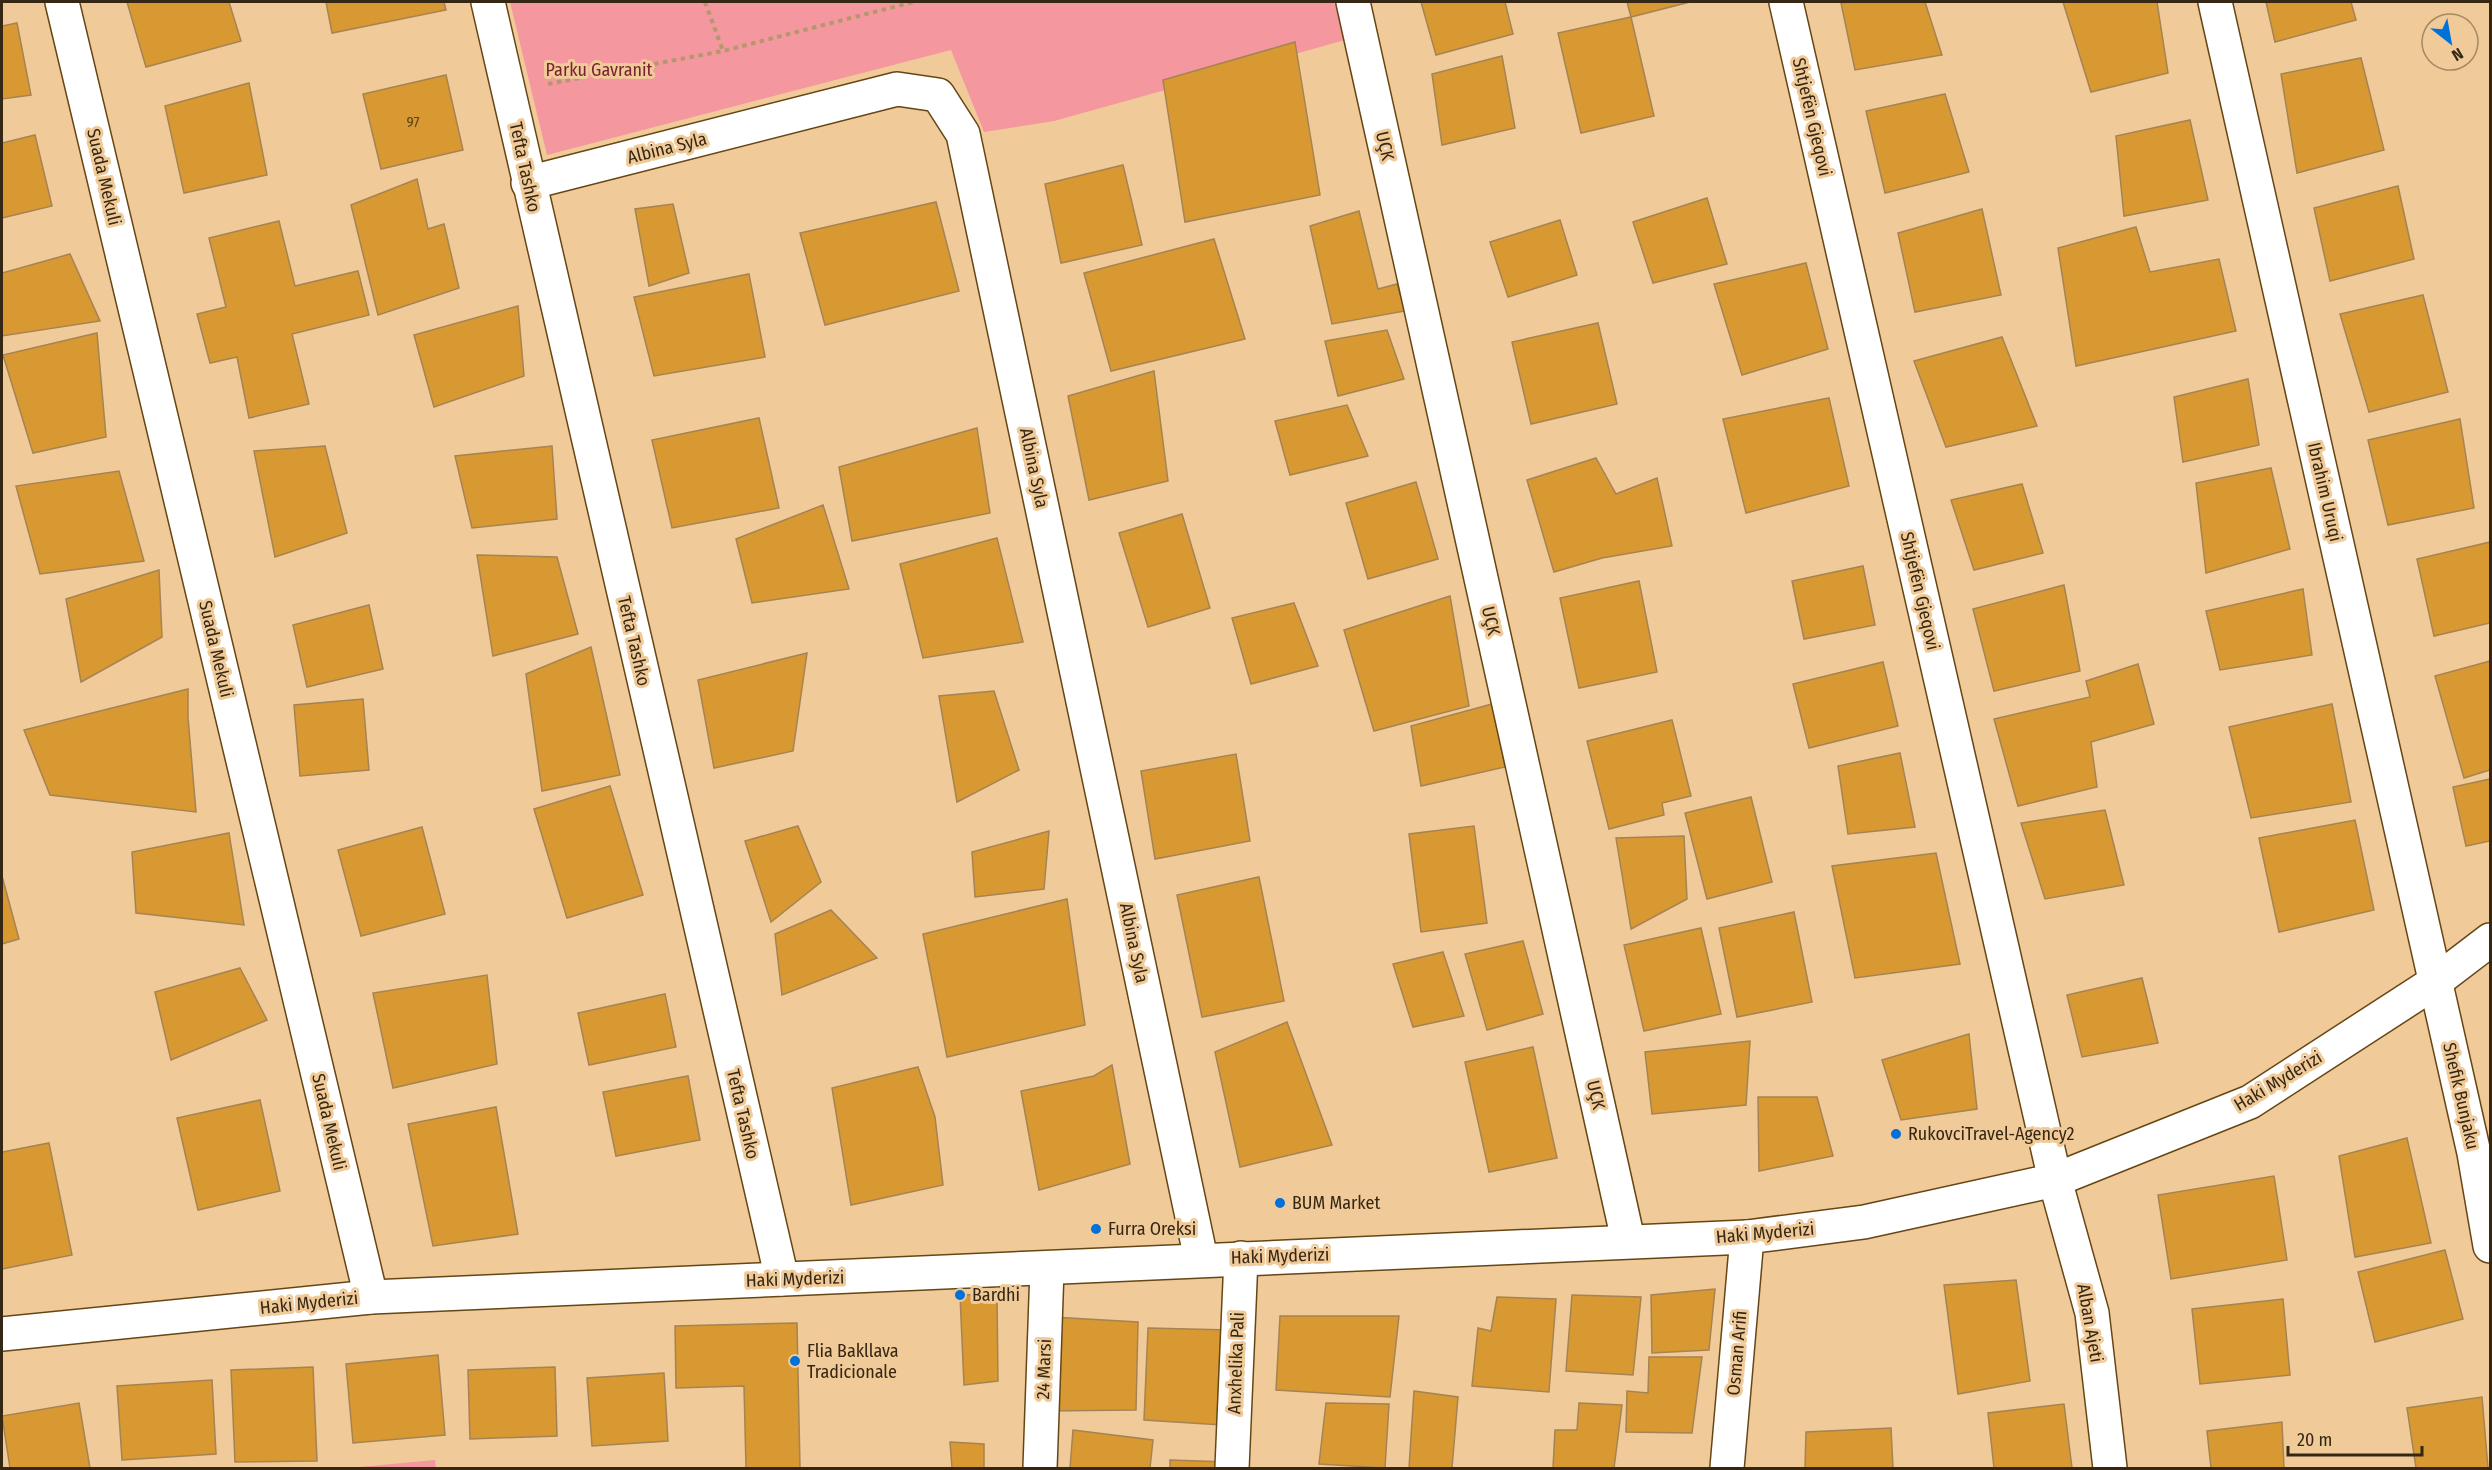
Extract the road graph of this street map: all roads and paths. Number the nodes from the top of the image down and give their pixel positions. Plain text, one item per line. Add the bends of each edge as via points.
1 (62, 2) edge
2 (488, 2) edge
3 (705, 2) edge
4 (913, 2) edge
5 (1353, 2) edge
6 (1786, 2) edge
7 (2215, 2) edge
8 (723, 51) junction
9 (509, 91) junction
10 (528, 183) junction
11 (2490, 940) edge
12 (2435, 982) junction
13 (2055, 1180) junction
14 (1747, 1237) junction
15 (1628, 1240) junction
16 (2490, 1246) edge
17 (1241, 1258) junction
18 (1201, 1259) junction
19 (1047, 1269) junction
20 (782, 1279) junction
21 (371, 1297) junction
22 (2, 1334) edge
23 (1040, 1468) edge
24 (1232, 1468) edge
25 (1727, 1468) edge
26 (2110, 1468) edge

1 - 21 street, Suada Mekuli
2 - 9 street, Tefta Tashko
3 - 8 path
4 - 8 path
5 - 15 street, UÇK
6 - 13 street, Shtjefën Gjeqovi
7 - 12 street, Ibrahim Uruqi
8 - 9 path
9 - 10 street, Tefta Tashko
10 - 18 street, Albina Syla via 897,89 939,95 965,145
10 - 20 street, Tefta Tashko
11 - 12 street, Haki Myderizi
12 - 13 street, Haki Myderizi via 2250,1102
12 - 16 street, Shefik Bunjaku via 2474,1153
13 - 14 street, Haki Myderizi via 1864,1222
13 - 26 street, Alban Ajeti via 2092,1313
14 - 15 street, Haki Myderizi
14 - 25 street, Osman Arifi
15 - 17 street, Haki Myderizi
17 - 18 street, Haki Myderizi
17 - 24 street, Anxhelika Pali
18 - 19 street, Haki Myderizi
19 - 20 street, Haki Myderizi
19 - 23 street, 24 Marsi
20 - 21 street, Haki Myderizi
21 - 22 street, Haki Myderizi

